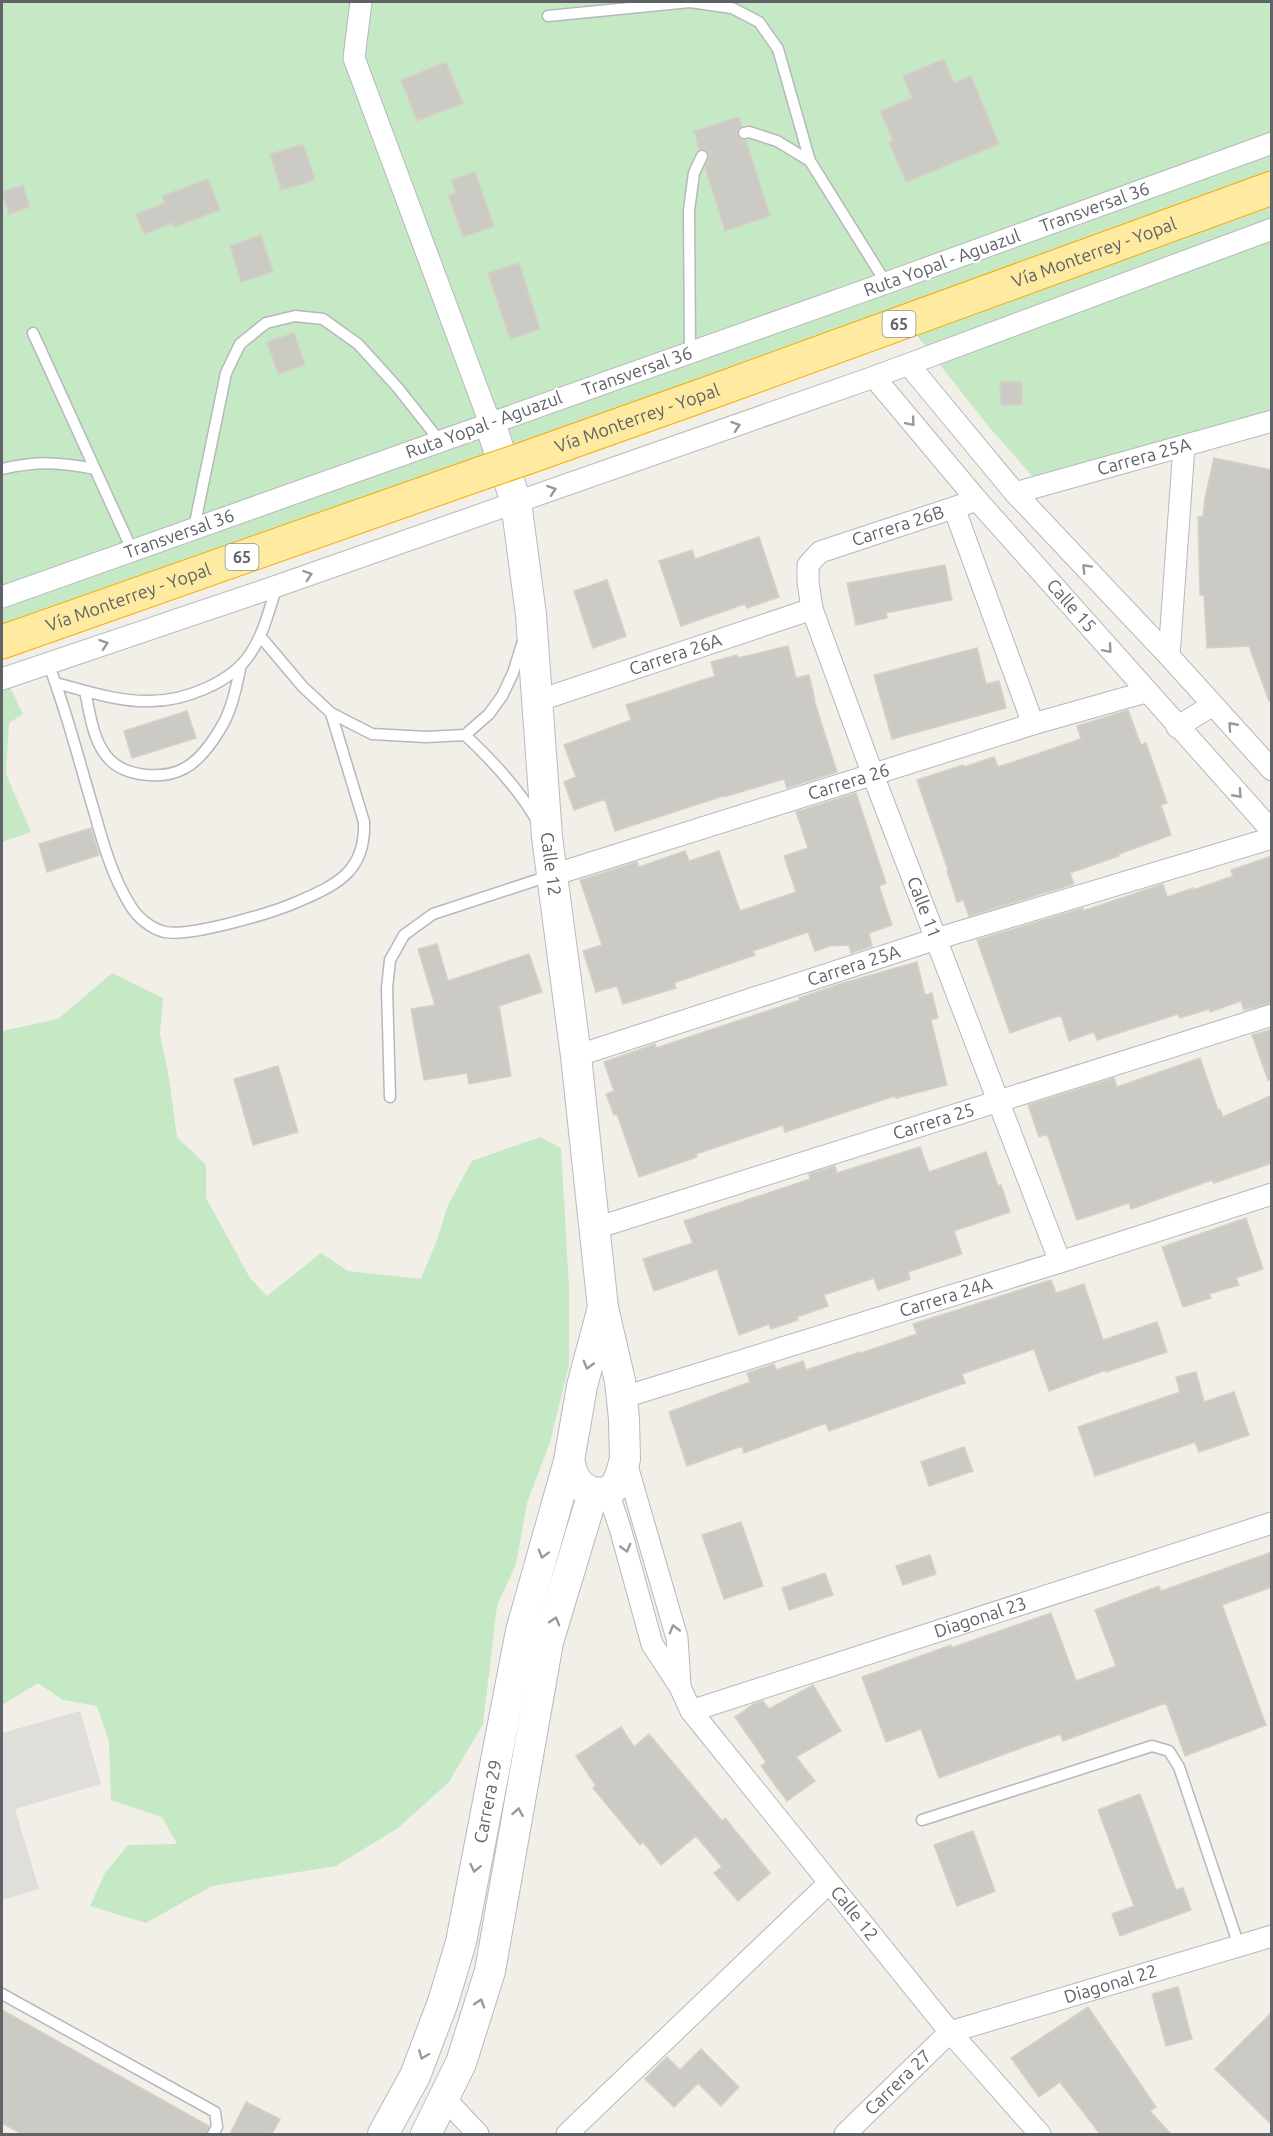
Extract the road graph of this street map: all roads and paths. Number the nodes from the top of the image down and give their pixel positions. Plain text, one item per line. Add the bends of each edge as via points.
1 (361, 2) edge
2 (548, 16) dead end
3 (744, 133) dead end
4 (1272, 143) edge
5 (702, 156) dead end
6 (810, 162) junction
7 (1272, 188) edge
8 (1272, 229) edge
9 (886, 283) junction
10 (33, 333) dead end
11 (690, 352) junction
12 (909, 364) junction
13 (874, 377) junction
14 (1272, 422) edge
15 (490, 423) junction
16 (439, 440) junction
17 (1184, 446) junction
18 (2, 469) edge
19 (95, 470) junction
20 (1015, 493) junction
21 (977, 500) junction
22 (516, 502) junction
23 (954, 508) junction
24 (194, 528) junction
25 (132, 550) junction
26 (820, 552) joint
27 (277, 586) junction
28 (2, 597) edge
29 (812, 609) junction
30 (531, 615) junction
31 (260, 636) junction
32 (2, 642) edge
33 (1170, 656) junction
34 (48, 663) junction
35 (241, 665) junction
36 (2, 679) edge
37 (56, 683) junction
38 (85, 691) junction
39 (1146, 692) junction
40 (537, 701) junction
41 (1213, 705) junction
42 (331, 713) junction
43 (1033, 724) junction
44 (1177, 727) junction
45 (465, 735) junction
46 (1272, 770) edge
47 (873, 775) junction
48 (1272, 831) edge
49 (547, 837) junction
50 (1272, 838) edge
51 (553, 875) junction
52 (936, 939) junction
53 (1272, 1015) edge
54 (576, 1056) junction
55 (390, 1097) dead end
56 (998, 1100) junction
57 (1272, 1194) edge
58 (596, 1228) junction
59 (1060, 1262) junction
60 (603, 1308) junction
61 (621, 1398) junction
62 (625, 1459) junction
63 (569, 1461) junction
64 (600, 1493) junction
65 (1272, 1523) edge
66 (680, 1687) junction
67 (690, 1711) junction
68 (922, 1820) dead end
69 (829, 1883) junction
70 (1272, 1936) edge
71 (1239, 1946) junction
72 (2, 1994) edge
73 (950, 2032) junction
74 (444, 2098) junction
75 (213, 2134) edge
76 (383, 2134) edge
77 (426, 2134) edge
78 (478, 2134) edge
79 (567, 2134) edge
80 (845, 2134) edge
81 (1040, 2134) edge

1 - 15 street via 354,58
2 - 6 lane via 690,2 732,8 759,22 778,49
3 - 6 lane via 777,141
4 - 9 lane, Ruta Yopal - Aguazul
5 - 11 lane via 694,173 689,210
6 - 9 lane
7 - 32 highway, Vía Monterrey - Yopal / 65, bridge via 717,390
8 - 12 street, 65
9 - 11 lane, Ruta Yopal - Aguazul
10 - 19 lane
11 - 15 lane, Ruta Yopal - Aguazul
12 - 13 street, 65
12 - 20 street, Calle 15
13 -> 21 street, Calle 15
22 -> 13 street, 65
14 - 17 street, Carrera 25A
15 - 16 street, Transversal 36 / 65
15 - 22 main road, Calle 12
15 - 24 lane, Ruta Yopal - Aguazul
16 - 24 street, Transversal 36 / 65
16 - 24 lane via 358,345 323,319 295,316 266,323 240,344 226,374
17 - 20 street, Carrera 25A
17 - 33 street
18 - 19 lane via 64,463
19 - 25 lane
33 -> 20 street, Calle 15
21 - 23 street, Carrera 26B
21 -> 39 street, Calle 15
27 -> 22 street, 65
22 - 30 main road, Calle 12
23 - 26 street, Carrera 26B
23 - 43 street
24 - 25 lane, Ruta Yopal - Aguazul
25 - 28 lane, Ruta Yopal - Aguazul
26 - 29 street, Calle 11 via 808,566
27 - 31 lane
34 -> 27 street, 65
29 - 40 street, Carrera 26A
29 - 47 street, Calle 11
30 - 40 main road, Calle 12
30 - 45 lane via 501,696 489,714
31 - 35 lane
31 - 42 lane
33 - 41 street, Calle 15
34 - 36 street, 65
34 - 37 lane
35 - 38 lane via 218,683 191,695 151,702
35 - 38 lane via 233,701 220,730 185,768 159,776 135,774 111,761 98,742
37 - 38 lane
37 - 42 lane via 108,860 130,906 147,924 165,932 191,932 277,910 333,887 350,870 365,839 364,822
39 - 43 street, Carrera 26
39 - 44 street, Calle 15
40 - 49 main road, Calle 12
41 - 44 street
46 -> 41 street, Calle 15
42 - 45 lane via 372,734
43 - 47 street, Carrera 26
44 -> 48 street, Calle 15
45 - 49 lane via 504,774
47 - 51 street, Carrera 26
47 - 52 street, Calle 11
49 - 51 main road, Calle 12
50 - 52 street, Carrera 25A
51 - 54 main road, Calle 12
51 - 55 lane via 433,914 404,935 390,960 387,988
52 - 54 street, Carrera 25A
52 - 56 street, Calle 11
53 - 56 street, Carrera 25
54 - 58 main road, Calle 12
56 - 58 street, Carrera 25
56 - 59 street, Calle 11
57 - 59 street, Carrera 24A
58 - 60 main road, Calle 12
59 - 61 street, Carrera 24A
60 - 61 main road, Carrera 29
60 -> 63 main road, Carrera 29 via 582,1386
61 - 62 main road, Carrera 29
62 - 64 main road, Carrera 29 via 615,1485
66 -> 62 street, Calle 12 via 677,1638
63 - 64 main road via 581,1486
63 -> 76 main road, Carrera 29 via 521,1631 461,1942 415,2076
64 -> 66 street, Calle 12 via 620,1528 652,1644
74 -> 64 main road, Carrera 29 via 461,2064 490,1971 548,1642
65 - 67 street, Diagonal 23
66 - 67 street, Calle 12
67 - 69 street, Calle 12
68 - 71 lane via 1152,1746 1170,1751 1179,1767
69 - 73 street, Calle 12
69 - 79 street
70 - 71 street, Diagonal 22
71 - 73 street, Diagonal 22
72 - 75 lane via 215,2112 217,2127
73 - 80 street, Carrera 27
73 - 81 street, Calle 12
74 - 77 main road, Carrera 29
74 - 78 street

